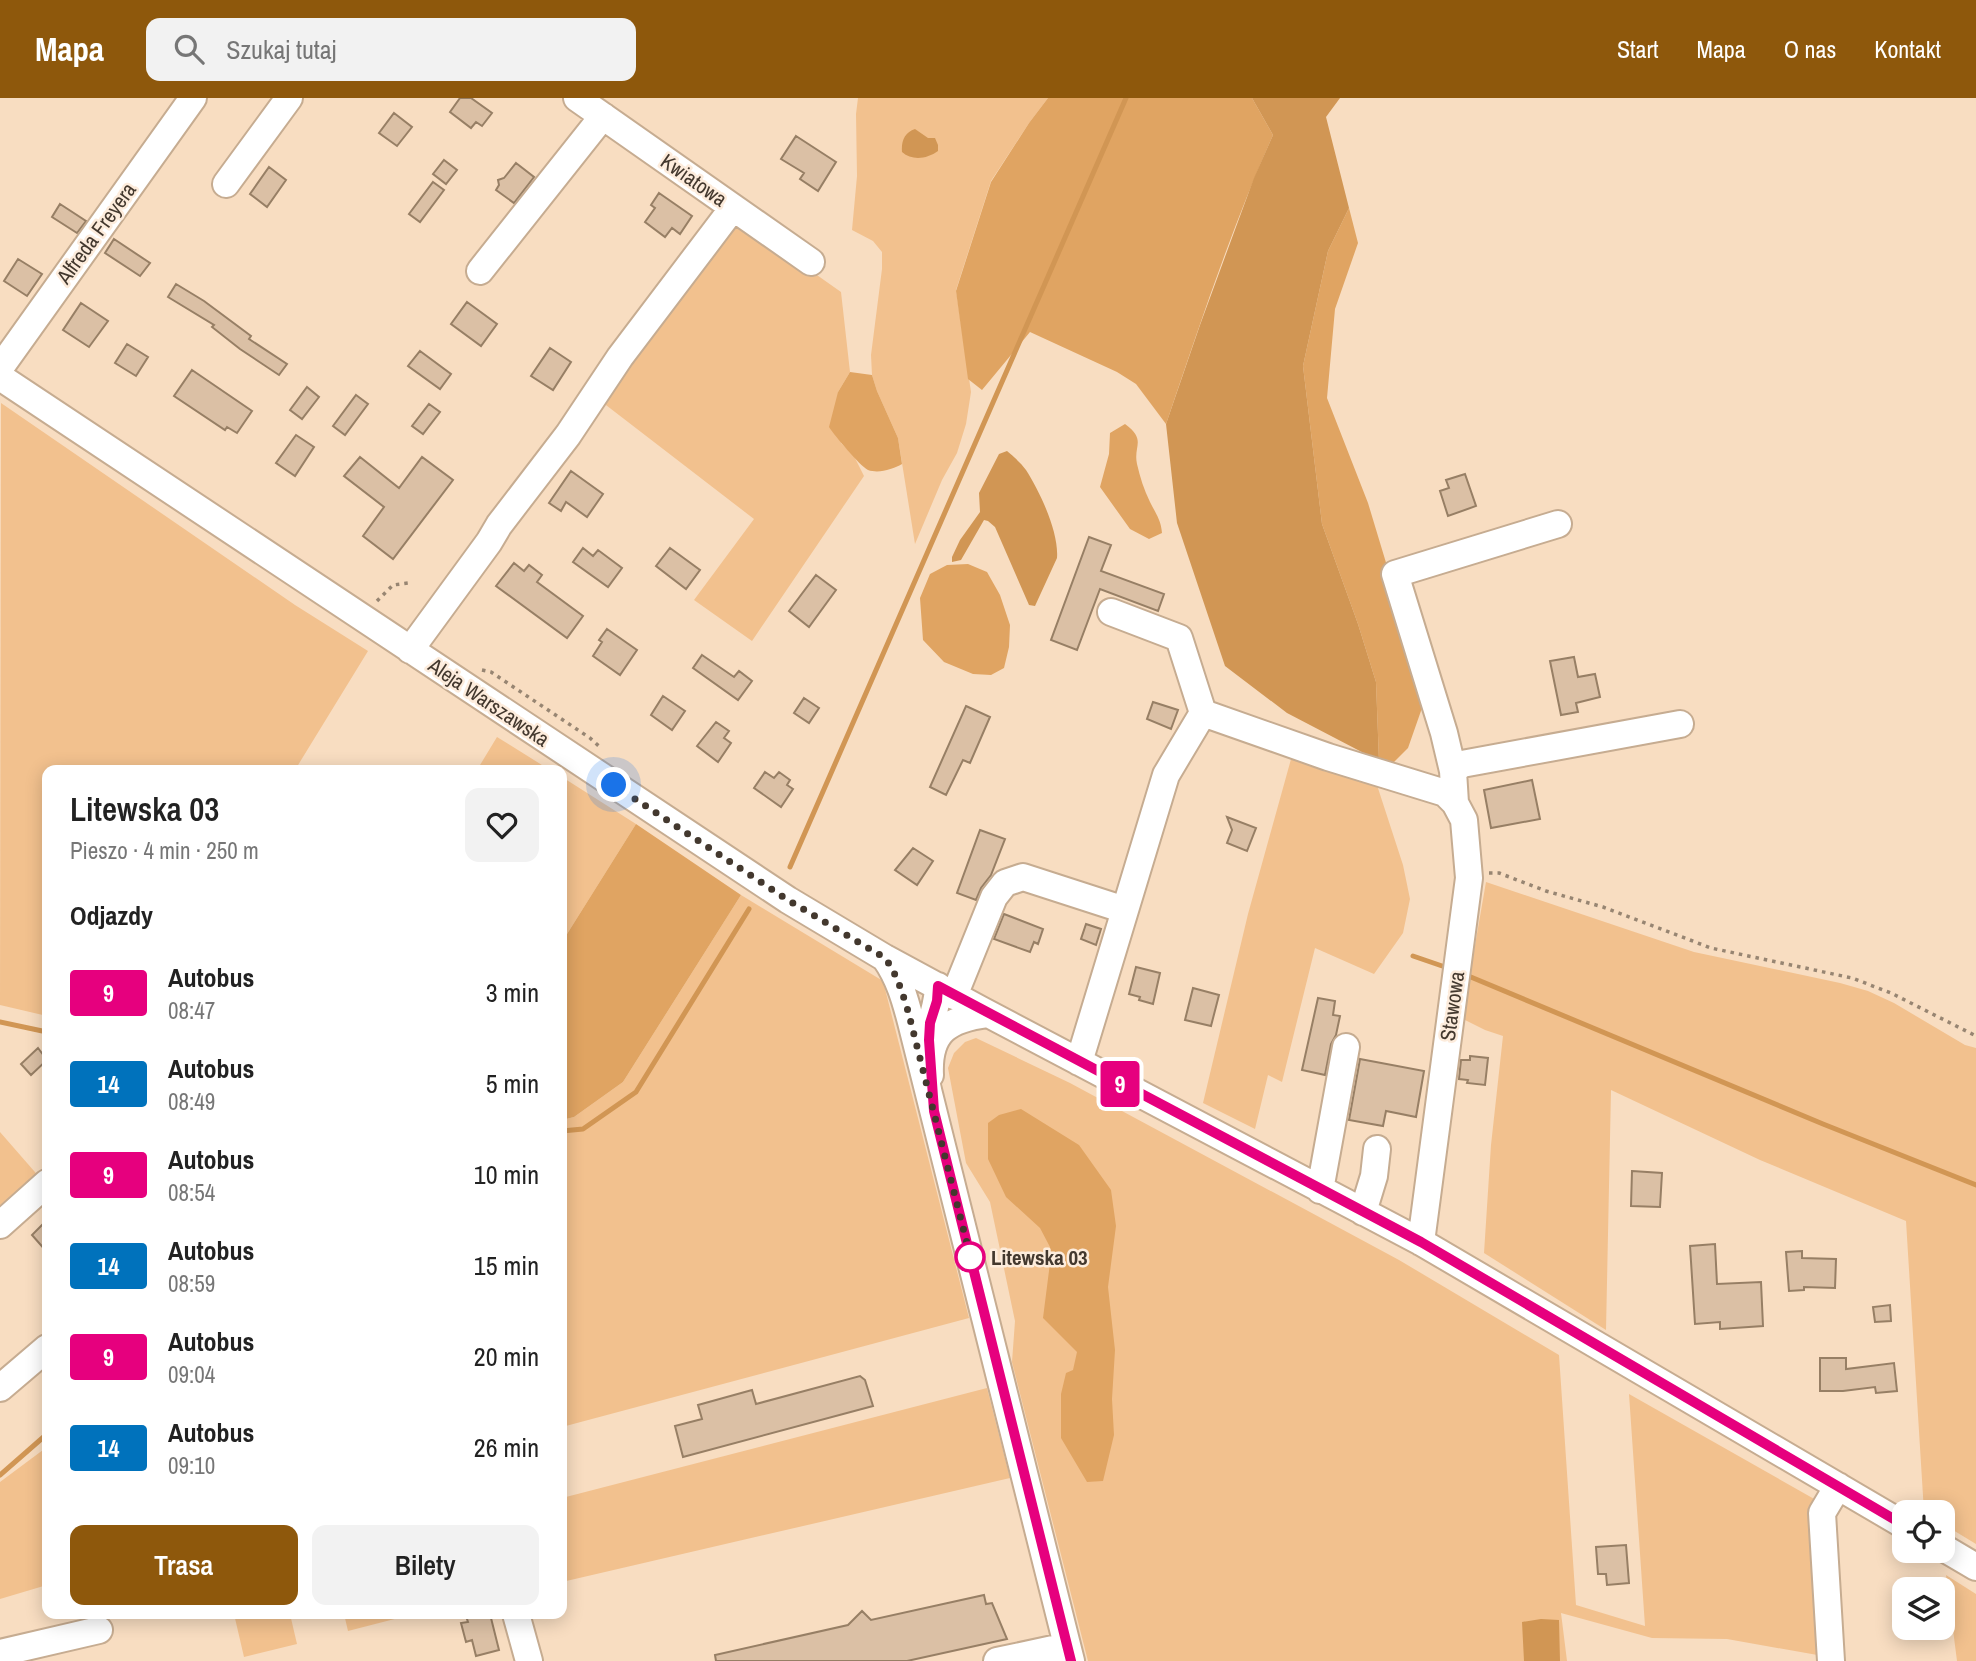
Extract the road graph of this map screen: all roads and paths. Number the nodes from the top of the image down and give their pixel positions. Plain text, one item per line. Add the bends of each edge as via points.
1 (193, 98) edge
2 (289, 98) edge
3 (577, 98) edge
4 (603, 116) junction
5 (226, 184) dead end
6 (731, 207) junction
7 (811, 262) dead end
8 (480, 271) dead end
9 (0, 368) edge
10 (0, 378) edge
11 (1558, 524) dead end
12 (408, 583) dead end
13 (368, 595) dead end
14 (1111, 612) dead end
15 (410, 650) junction
16 (474, 669) dead end
17 (1203, 713) junction
18 (1680, 724) dead end
19 (609, 756) dead end
20 (1453, 771) junction
21 (1455, 803) junction
22 (1469, 878) junction
23 (1125, 911) junction
24 (885, 958) junction
25 (946, 991) junction
26 (987, 1014) junction
27 (914, 1031) junction
28 (1976, 1036) edge
29 (1346, 1047) dead end
30 (931, 1052) junction
31 (1079, 1062) junction
32 (934, 1111) junction
33 (1377, 1149) dead end
34 (42, 1187) edge
35 (1320, 1190) junction
36 (1363, 1212) junction
37 (0, 1225) edge
38 (1421, 1242) junction
39 (42, 1352) edge
40 (0, 1388) edge
41 (1838, 1486) junction
42 (1892, 1518) edge
43 (1955, 1555) edge
44 (1976, 1567) edge
45 (517, 1619) edge
46 (99, 1630) dead end
47 (0, 1653) edge
48 (1069, 1653) edge
49 (529, 1661) edge
50 (997, 1661) edge
51 (1831, 1661) edge

1 - 9 street, Alfreda Freyera
2 - 5 street
3 - 4 street, Kwiatowa
4 - 6 street, Kwiatowa
4 - 8 street
6 - 7 street, Kwiatowa
6 - 15 street
10 - 15 street, Aleja Warszawska
11 - 20 street, Stawowa via 1395,575
12 - 13 path via 393,585 377,601
14 - 17 street via 1179,638
15 - 24 street, Aleja Warszawska via 788,900
16 - 19 path via 491,672 590,738
17 - 21 street via 1444,793
17 - 23 street via 1166,775
18 - 20 street via 1462,764
20 - 21 street, Stawowa
21 - 22 street, Stawowa via 1464,820
22 - 28 path via 1499,873 1711,948 1852,978
22 - 38 street, Stawowa
23 - 25 street via 1023,877 1005,883
23 - 31 street
24 - 25 street, Aleja Warszawska
24 - 27 street via 901,986
25 - 26 street, Aleja Warszawska
25 - 27 street via 927,991 922,997
25 - 30 street via 937,1001 930,1023
26 - 30 street via 966,1017 944,1028
26 - 31 street, Aleja Warszawska
27 - 32 street
29 - 35 street
30 - 32 street
31 - 35 street, Aleja Warszawska
32 - 48 street
33 - 36 street
34 - 37 street
35 - 36 street, Aleja Warszawska
36 - 38 street, Aleja Warszawska
38 - 41 street, Aleja Warszawska
39 - 40 street
41 - 42 street, Aleja Warszawska
41 - 51 street via 1822,1513
43 - 44 street
45 - 49 street
46 - 47 street
48 - 50 street

